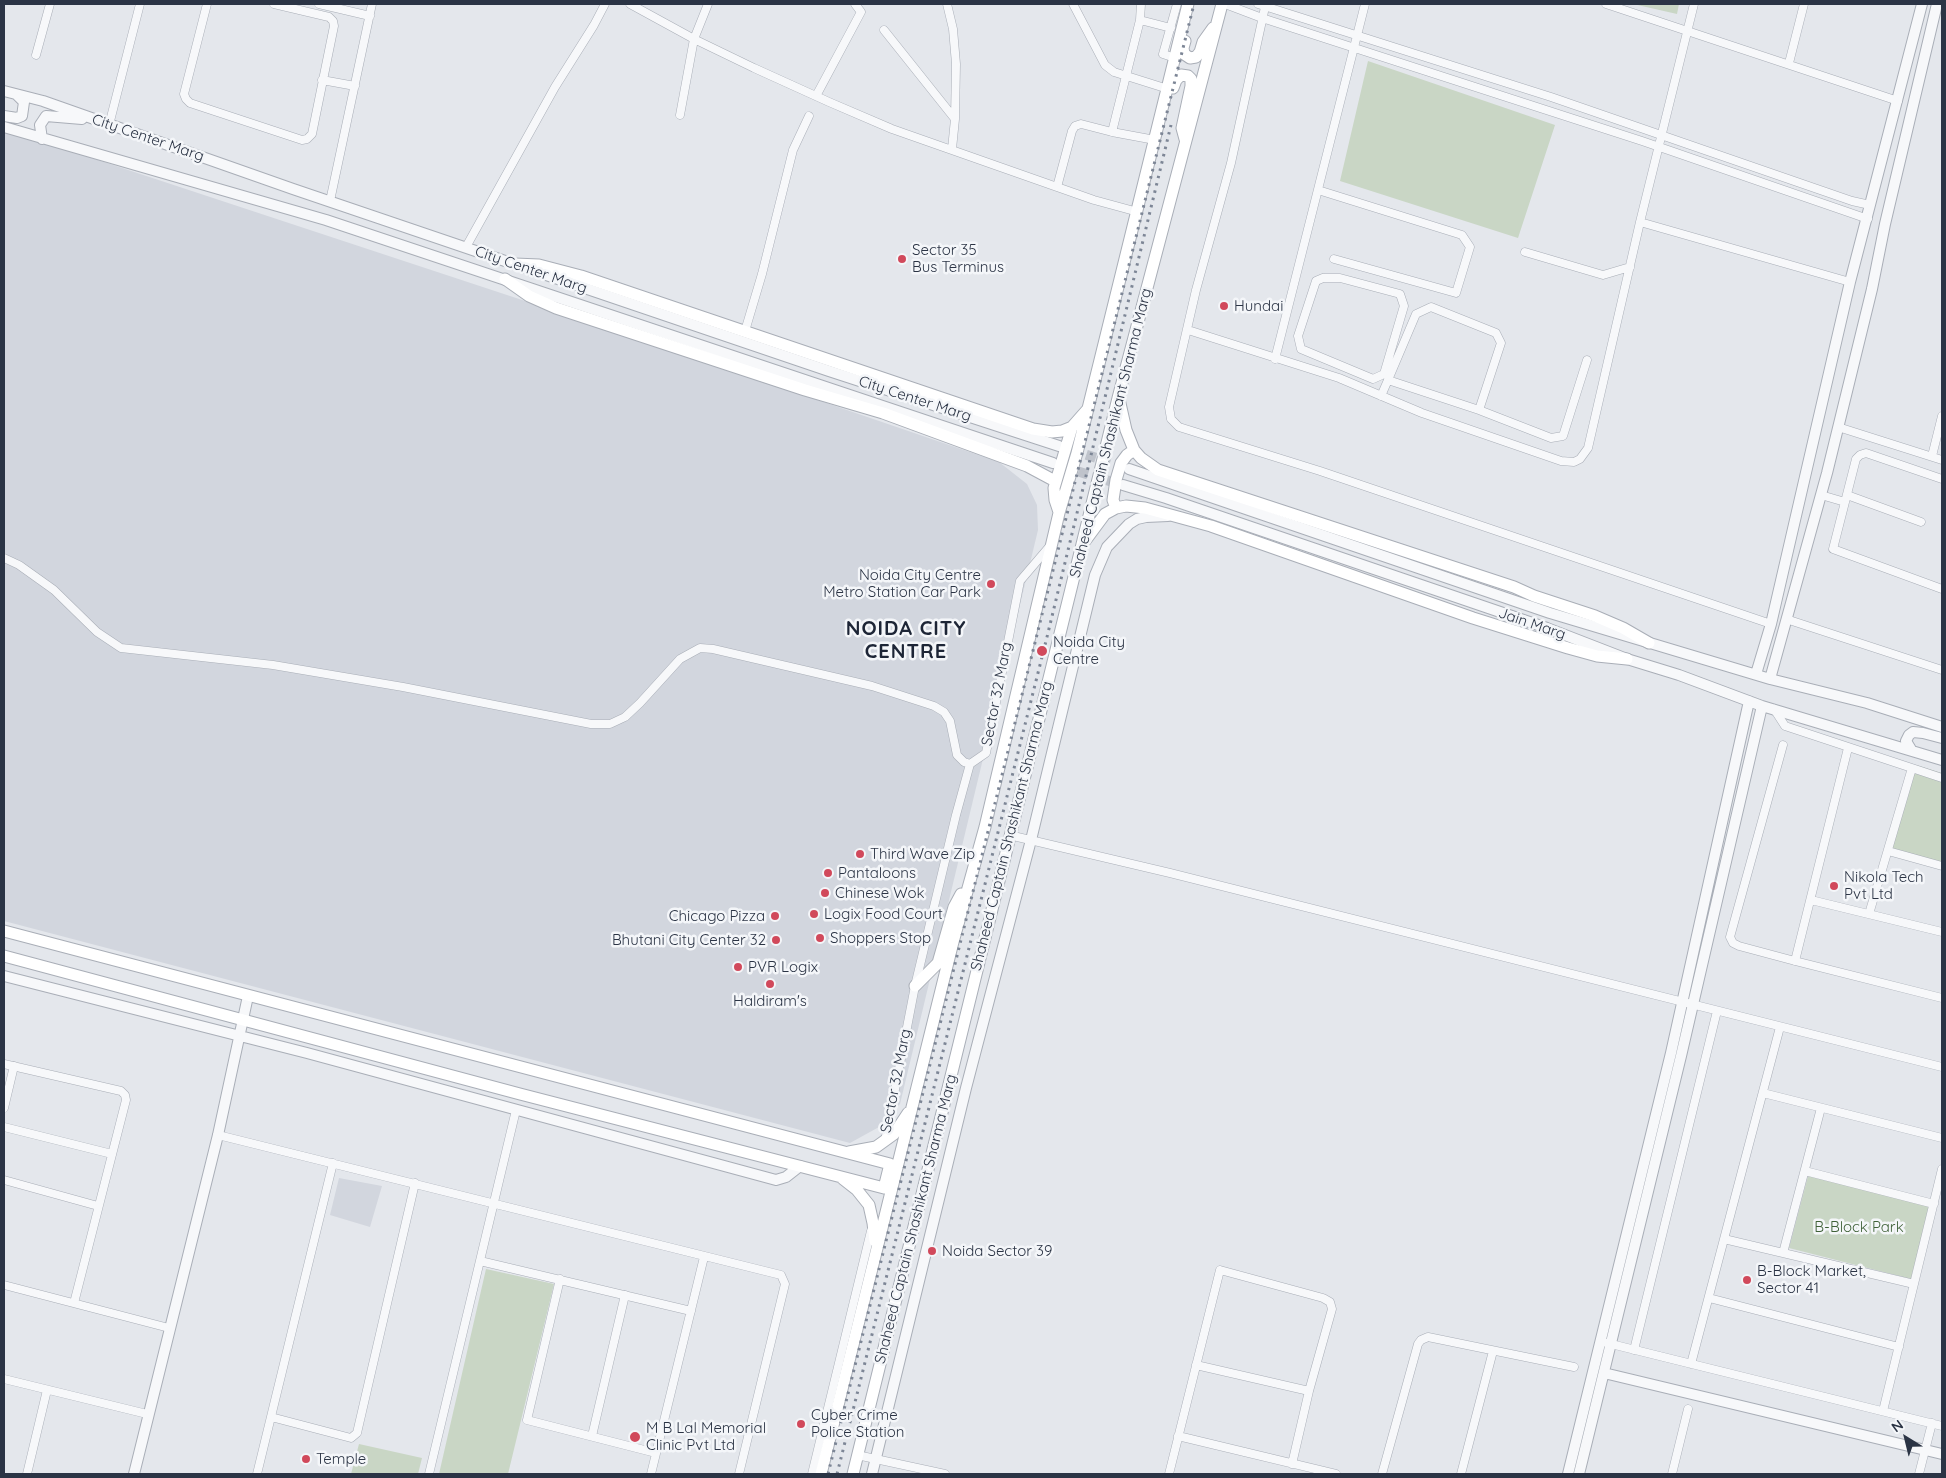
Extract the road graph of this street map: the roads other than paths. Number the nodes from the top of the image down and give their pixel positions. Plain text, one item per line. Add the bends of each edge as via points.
1 (50, 4) edge
2 (140, 4) edge
3 (207, 4) edge
4 (274, 4) edge
5 (320, 4) edge
6 (372, 4) edge
7 (605, 4) edge
8 (630, 4) edge
9 (708, 4) edge
10 (855, 4) edge
11 (947, 4) edge
12 (1073, 4) edge
13 (1141, 4) edge
14 (1177, 4) edge
15 (1188, 4) edge
16 (1223, 4) edge
17 (1365, 4) edge
18 (1606, 4) edge
19 (1694, 4) edge
20 (1804, 4) edge
21 (1922, 4) edge
22 (1938, 4) edge
23 (1261, 5) edge
24 (370, 16) junction
25 (1262, 18) junction
26 (1185, 19) junction
27 (1140, 20) junction
28 (1217, 24) junction
29 (1171, 28) junction
30 (884, 30) dead end
31 (1688, 30) junction
32 (1357, 36) junction
33 (694, 39) junction
34 (1354, 48) junction
35 (36, 55) dead end
36 (1176, 58) junction
37 (1789, 64) junction
38 (1126, 77) junction
39 (322, 80) junction
40 (355, 86) junction
41 (1168, 89) junction
42 (4, 91) edge
43 (17, 95) junction
44 (816, 96) junction
45 (1898, 101) junction
46 (680, 115) dead end
47 (4, 116) edge
48 (808, 116) dead end
49 (93, 119) junction
50 (956, 119) junction
51 (110, 125) junction
52 (4, 127) edge
53 (1112, 132) junction
54 (1662, 135) junction
55 (1156, 136) junction
56 (42, 139) junction
57 (1186, 144) junction
58 (1659, 147) junction
59 (952, 149) junction
60 (1057, 187) junction
61 (1318, 190) junction
62 (330, 201) junction
63 (1138, 212) junction
64 (1869, 212) junction
65 (1887, 215) junction
66 (1640, 222) junction
67 (466, 247) junction
68 (1525, 252) dead end
69 (1334, 258) dead end
70 (1346, 262) junction
71 (515, 264) junction
72 (1630, 267) junction
73 (1340, 278) junction
74 (505, 279) junction
75 (1850, 282) junction
76 (1188, 330) junction
77 (744, 331) junction
78 (1275, 359) junction
79 (1587, 360) dead end
80 (1388, 380) junction
81 (1382, 396) junction
82 (1118, 398) junction
83 (1088, 409) junction
84 (1479, 410) junction
85 (1942, 416) edge
86 (1072, 427) junction
87 (1838, 427) junction
88 (1059, 446) tunnel mouth
89 (1134, 450) junction
90 (1932, 456) junction
91 (1942, 460) edge
92 (1053, 463) tunnel mouth
93 (1129, 469) tunnel mouth
94 (1942, 479) edge
95 (1055, 481) junction
96 (1123, 486) tunnel mouth
97 (1821, 495) junction
98 (1846, 499) junction
99 (1116, 508) junction
100 (1059, 513) junction
101 (1171, 515) junction
102 (1920, 522) dead end
103 (1053, 542) junction
104 (1082, 544) junction
105 (4, 558) edge
106 (1942, 589) edge
107 (1786, 619) junction
108 (1771, 624) junction
109 (1650, 643) junction
110 (1627, 659) junction
111 (1942, 670) edge
112 (1756, 674) junction
113 (1770, 679) junction
114 (1749, 701) junction
115 (1762, 706) junction
116 (1774, 709) junction
117 (1942, 727) edge
118 (1942, 738) edge
119 (1783, 745) dead end
120 (1848, 748) junction
121 (1912, 751) junction
122 (1942, 760) edge
123 (970, 764) junction
124 (1912, 768) junction
125 (1942, 778) edge
126 (1009, 835) junction
127 (1031, 840) junction
128 (1888, 851) junction
129 (1942, 866) edge
130 (968, 886) junction
131 (1811, 900) junction
132 (1869, 914) junction
133 (4, 932) edge
134 (1942, 932) edge
135 (4, 956) edge
136 (1795, 961) junction
137 (4, 976) edge
138 (915, 986) junction
139 (248, 996) junction
140 (1942, 998) edge
141 (1687, 1004) junction
142 (1717, 1011) junction
143 (243, 1019) junction
144 (1780, 1027) junction
145 (240, 1036) junction
146 (4, 1064) edge
147 (14, 1066) junction
148 (1942, 1067) edge
149 (1763, 1093) junction
150 (914, 1100) junction
151 (4, 1108) edge
152 (1821, 1108) junction
153 (516, 1110) junction
154 (4, 1127) edge
155 (218, 1135) junction
156 (1942, 1138) edge
157 (885, 1140) junction
158 (845, 1152) junction
159 (112, 1154) junction
160 (333, 1163) junction
161 (800, 1166) junction
162 (1942, 1169) edge
163 (1805, 1171) junction
164 (840, 1176) junction
165 (4, 1180) edge
166 (415, 1182) junction
167 (494, 1204) junction
168 (1934, 1204) junction
169 (98, 1206) junction
170 (873, 1222) junction
171 (1724, 1239) junction
172 (876, 1250) junction
173 (1783, 1253) junction
174 (704, 1257) junction
175 (480, 1261) junction
176 (560, 1279) junction
177 (1914, 1284) junction
178 (4, 1285) edge
179 (625, 1295) junction
180 (1709, 1298) junction
181 (74, 1303) junction
182 (690, 1311) junction
183 (169, 1328) junction
184 (1600, 1342) junction
185 (1611, 1344) junction
186 (1899, 1347) junction
187 (1634, 1350) junction
188 (1493, 1351) junction
189 (1691, 1364) junction
190 (1196, 1365) junction
191 (1574, 1367) dead end
192 (1593, 1371) junction
193 (1604, 1373) junction
194 (4, 1379) edge
195 (47, 1390) junction
196 (1309, 1391) junction
197 (1688, 1408) dead end
198 (1883, 1411) junction
199 (148, 1414) junction
200 (271, 1417) junction
201 (1932, 1424) junction
202 (1942, 1425) edge
203 (592, 1436) junction
204 (1178, 1436) junction
205 (1925, 1450) junction
206 (656, 1452) junction
207 (1942, 1454) edge
208 (857, 1455) junction
209 (876, 1460) junction
210 (1292, 1464) junction
211 (922, 1472) edge
212 (27, 1474) edge
213 (134, 1474) edge
214 (256, 1474) edge
215 (428, 1474) edge
216 (651, 1474) edge
217 (740, 1474) edge
218 (812, 1474) edge
219 (821, 1474) edge
220 (853, 1474) edge
221 (872, 1474) edge
222 (945, 1474) edge
223 (1168, 1474) edge
224 (1336, 1474) edge
225 (1382, 1474) edge
226 (1461, 1474) edge
227 (1568, 1474) edge
228 (1579, 1474) edge
229 (1672, 1474) edge
230 (1919, 1474) edge

1 - 35 street
2 - 51 street
3 - 39 street via 184,94 190,103 302,140 312,134
4 - 39 street via 329,17 333,21
5 - 24 street
6 - 24 street
7 - 67 street
8 - 33 street
9 - 33 street
10 - 44 street via 861,12
11 - 50 street via 953,29
12 - 38 street via 1105,65
13 - 27 street
14 - 29 street
15 - 26 main road, Shaheed Captain Shashikant Sharma Marg
16 - 25 street
16 - 28 main road, Shaheed Captain Shashikant Sharma Marg
17 - 32 street
18 - 31 street
19 - 31 street
20 - 37 street
21 - 45 street
22 - 65 street
23 - 25 street
23 - 32 street
24 - 40 street
25 - 34 street
25 - 76 street via 1231,163
26 - 28 main road via 1183,51 1190,58 1199,55
26 - 36 main road, Shaheed Captain Shashikant Sharma Marg
27 - 29 street
27 - 38 street
28 - 57 main road, Shaheed Captain Shashikant Sharma Marg
29 - 36 street via 1163,54
30 - 50 street
31 - 37 street
31 - 54 street
32 - 34 street
32 - 54 street
33 - 44 street
33 - 46 street
34 - 58 street
34 - 61 street
36 - 41 main road, Shaheed Captain Shashikant Sharma Marg
37 - 45 street
38 - 41 street
38 - 53 street
39 - 40 street
40 - 62 street
41 - 55 main road, Shaheed Captain Shashikant Sharma Marg
42 - 43 street, City Center Marg
43 - 47 street via 24,102 22,116
43 - 49 street, City Center Marg
44 - 59 street via 892,129
45 - 64 street
48 - 77 street via 793,150
49 - 51 street, City Center Marg
49 - 56 street via 46,116 40,125
50 - 59 street
51 - 62 street, City Center Marg
52 - 56 street, City Center Marg
53 - 55 street
53 - 60 street via 1081,124 1075,126
54 - 58 street
54 - 64 street via 1856,203
55 - 57 main road via 1176,80 1181,75 1188,76 1192,86 1182,128
55 - 63 main road, Shaheed Captain Shashikant Sharma Marg
56 - 74 street, City Center Marg via 326,220
57 - 82 main road, Shaheed Captain Shashikant Sharma Marg
58 - 64 street
58 - 66 street
59 - 60 street
60 - 63 street
61 - 70 street via 1462,235 1470,247 1456,293
61 - 78 street
62 - 67 street, City Center Marg
63 - 83 main road, Shaheed Captain Shashikant Sharma Marg
64 - 65 street
64 - 75 street
65 - 87 street
66 - 72 street
66 - 75 street
67 - 71 street, City Center Marg
68 - 72 street via 1603,276
69 - 70 street
70 - 73 street
71 - 77 main road via 539,265 581,276
71 - 88 street, City Center Marg
72 - 81 street via 1588,448 1580,459 1561,461
73 - 73 street via 1400,294 1404,306 1384,374 1373,379 1301,349 1298,336 1316,281
74 - 92 street, City Center Marg
74 - 95 main road via 529,296 556,308 883,413 1027,466
75 - 108 street
76 - 78 street
76 - 108 street via 1169,407 1171,419 1179,427 1320,471
77 - 86 main road via 1033,429 1052,432
78 - 81 street via 1339,378
79 - 84 street via 1563,436 1551,438
80 - 81 street
80 - 84 street
80 - 84 street via 1416,314 1431,306 1496,333 1501,343
82 - 89 main road
82 - 104 main road, Shaheed Captain Shashikant Sharma Marg
83 - 86 main road
83 - 100 main road, Shaheed Captain Shashikant Sharma Marg
85 - 90 street
86 - 95 main road
87 - 90 street
87 - 97 street
89 - 99 main road via 1121,463 1113,500
89 - 109 main road via 1158,470 1514,587 1595,616
90 - 91 street
93 - 109 street, Jain Marg via 1550,613
94 - 98 street via 1866,453 1856,459
95 - 100 main road
96 - 110 street, Jain Marg via 1547,628
97 - 98 street
97 - 107 street
98 - 102 street
98 - 106 street via 1833,549
99 - 101 main road via 1136,506
99 - 104 main road via 1105,514
100 - 103 main road, Shaheed Captain Shashikant Sharma Marg
101 - 110 main road via 1568,648 1597,656
101 - 127 street via 1136,519 1107,547 1100,561
103 - 123 street, Sector 32 Marg via 1020,581 986,753
103 - 130 main road, Shaheed Captain Shashikant Sharma Marg
104 - 126 main road, Shaheed Captain Shashikant Sharma Marg
105 - 123 street via 54,590 97,632 120,648 274,665 591,724 610,724 625,717 680,659 700,648 713,649 872,686 934,706 950,721 957,755
107 - 111 street
107 - 113 street
108 - 112 street
109 - 112 street, Jain Marg
110 - 114 street, Jain Marg
112 - 113 street, Jain Marg
113 - 117 street, Jain Marg via 1867,703
114 - 115 street, Jain Marg
114 - 141 street
115 - 116 street, Jain Marg
115 - 141 street
116 - 120 street via 1785,726
116 - 121 street, Jain Marg
118 - 121 street via 1913,732 1906,741
119 - 136 street via 1730,937 1739,946
120 - 124 street
120 - 131 street
121 - 122 street, Jain Marg
123 - 138 street, Sector 32 Marg
124 - 125 street
124 - 128 street
126 - 127 street
126 - 208 main road, Shaheed Captain Shashikant Sharma Marg
127 - 141 street
127 - 209 street via 966,1088
128 - 129 street
128 - 132 street
130 - 138 main road via 954,907 938,963
130 - 150 main road, Shaheed Captain Shashikant Sharma Marg
131 - 132 street
131 - 136 street
132 - 134 street
133 - 139 main road
135 - 143 main road
136 - 140 street
137 - 145 street
138 - 157 street, Sector 32 Marg
139 - 143 street
139 - 158 main road
141 - 142 street
141 - 184 street
141 - 185 street
142 - 144 street
142 - 187 street
143 - 145 street
143 - 161 main road
144 - 148 street
144 - 149 street
145 - 153 street
145 - 155 street
146 - 147 street
147 - 151 street
147 - 159 street via 121,1091 126,1100
149 - 152 street
149 - 171 street
150 - 157 main road via 894,1134
150 - 172 main road, Shaheed Captain Shashikant Sharma Marg
152 - 156 street
152 - 163 street
153 - 161 street via 776,1180
153 - 167 street
154 - 159 street
155 - 160 street
155 - 183 street
157 - 158 main road via 876,1147
158 - 164 main road via 890,1164 884,1188
159 - 169 street
160 - 166 street
160 - 200 street
161 - 164 main road
162 - 168 street
163 - 168 street
163 - 173 street
164 - 170 main road via 869,1205
165 - 169 street
166 - 167 street
166 - 200 street via 357,1433 351,1438
167 - 174 street
167 - 175 street
168 - 177 street
169 - 181 street
170 - 172 main road
170 - 218 street
171 - 173 street
171 - 180 street
172 - 219 main road, Shaheed Captain Shashikant Sharma Marg
173 - 177 street
174 - 182 street
174 - 217 street via 781,1275 786,1284
175 - 176 street
175 - 215 street
176 - 179 street
176 - 203 street via 527,1420
177 - 186 street
178 - 181 street
179 - 182 street
179 - 203 street
180 - 186 street
180 - 189 street
181 - 183 street
182 - 206 street
183 - 199 street
184 - 185 street
184 - 192 street
185 - 187 street
185 - 193 street
186 - 198 street
187 - 189 street
188 - 191 street
188 - 225 street via 1428,1337 1421,1340
188 - 226 street
189 - 198 street
190 - 196 street
190 - 196 street via 1220,1270 1330,1302 1332,1309
190 - 204 street
192 - 193 street
192 - 227 street
193 - 205 street
193 - 228 street
194 - 195 street
195 - 199 street
195 - 212 street
196 - 210 street
197 - 229 street
198 - 201 street
199 - 213 street
200 - 214 street
201 - 202 street
201 - 205 street
203 - 206 street
204 - 210 street
204 - 223 street
205 - 207 street
205 - 230 street
206 - 216 street
208 - 209 street
208 - 220 main road, Shaheed Captain Shashikant Sharma Marg
209 - 211 street
209 - 221 street
210 - 224 street
211 - 222 street

